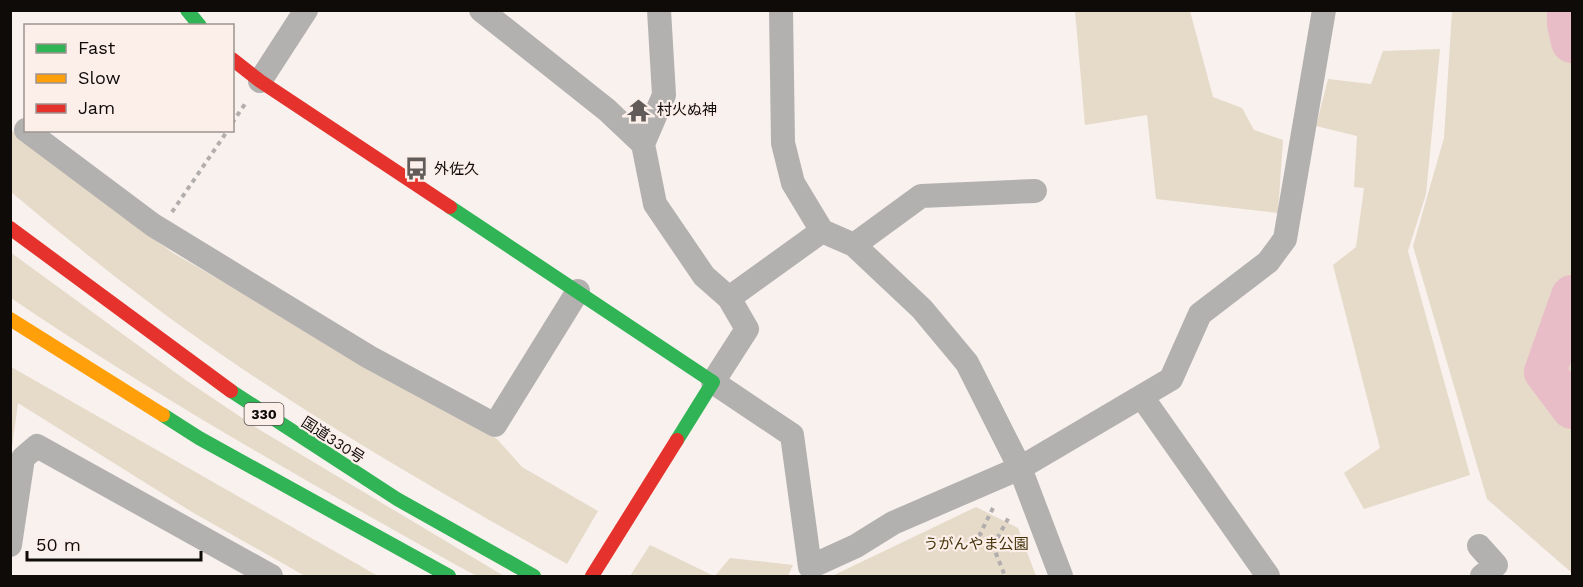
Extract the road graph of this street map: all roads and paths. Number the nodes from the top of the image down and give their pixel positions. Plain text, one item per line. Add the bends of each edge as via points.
1 (187, 10) edge
2 (306, 10) edge
3 (481, 10) edge
4 (658, 10) edge
5 (781, 10) edge
6 (1324, 10) edge
7 (198, 24) edge
8 (234, 61) edge
9 (260, 81) junction
10 (10, 117) edge
11 (24, 128) edge
12 (29, 132) edge
13 (227, 132) edge
14 (643, 144) junction
15 (1035, 191) dead end
16 (10, 228) edge
17 (160, 229) junction
18 (822, 231) junction
19 (854, 245) junction
20 (578, 291) junction
21 (729, 298) junction
22 (10, 319) edge
23 (25, 345) dead end
24 (713, 382) junction
25 (115, 387) junction
26 (1142, 397) junction
27 (1020, 468) junction
28 (993, 508) dead end
29 (1009, 517) dead end
30 (10, 545) edge
31 (993, 546) junction
32 (1479, 546) dead end
33 (808, 572) edge
34 (271, 576) edge
35 (449, 576) edge
36 (534, 576) edge
37 (592, 576) edge
38 (1005, 576) edge
39 (1061, 576) edge
40 (1268, 576) edge
41 (1482, 576) edge

1 - 7 main road
2 - 9 street
3 - 14 street via 607,110
4 - 14 street via 664,95
5 - 18 street via 783,143 793,183
6 - 26 street via 1285,239 1268,261 1200,314 1171,379
8 - 9 main road
9 - 20 main road
10 - 11 street
12 - 17 street
13 - 17 path
14 - 21 street via 655,204 704,276
15 - 19 street via 921,196
16 - 36 main road, 国道330号 / 330 via 146,332 276,422 376,486
17 - 20 street via 369,357 495,425
18 - 19 street
18 - 21 street
19 - 27 street via 922,309 967,363
20 - 24 main road
21 - 24 street via 747,330
22 - 25 main road
23 - 25 main road
24 - 33 street via 792,435
24 - 37 main road
25 - 35 main road via 199,438
26 - 27 street
26 - 40 street
27 - 33 street via 892,523
27 - 39 street
28 - 31 path via 980,534
29 - 31 path
30 - 34 street via 23,458 37,446
31 - 38 path
32 - 41 street via 1496,565

